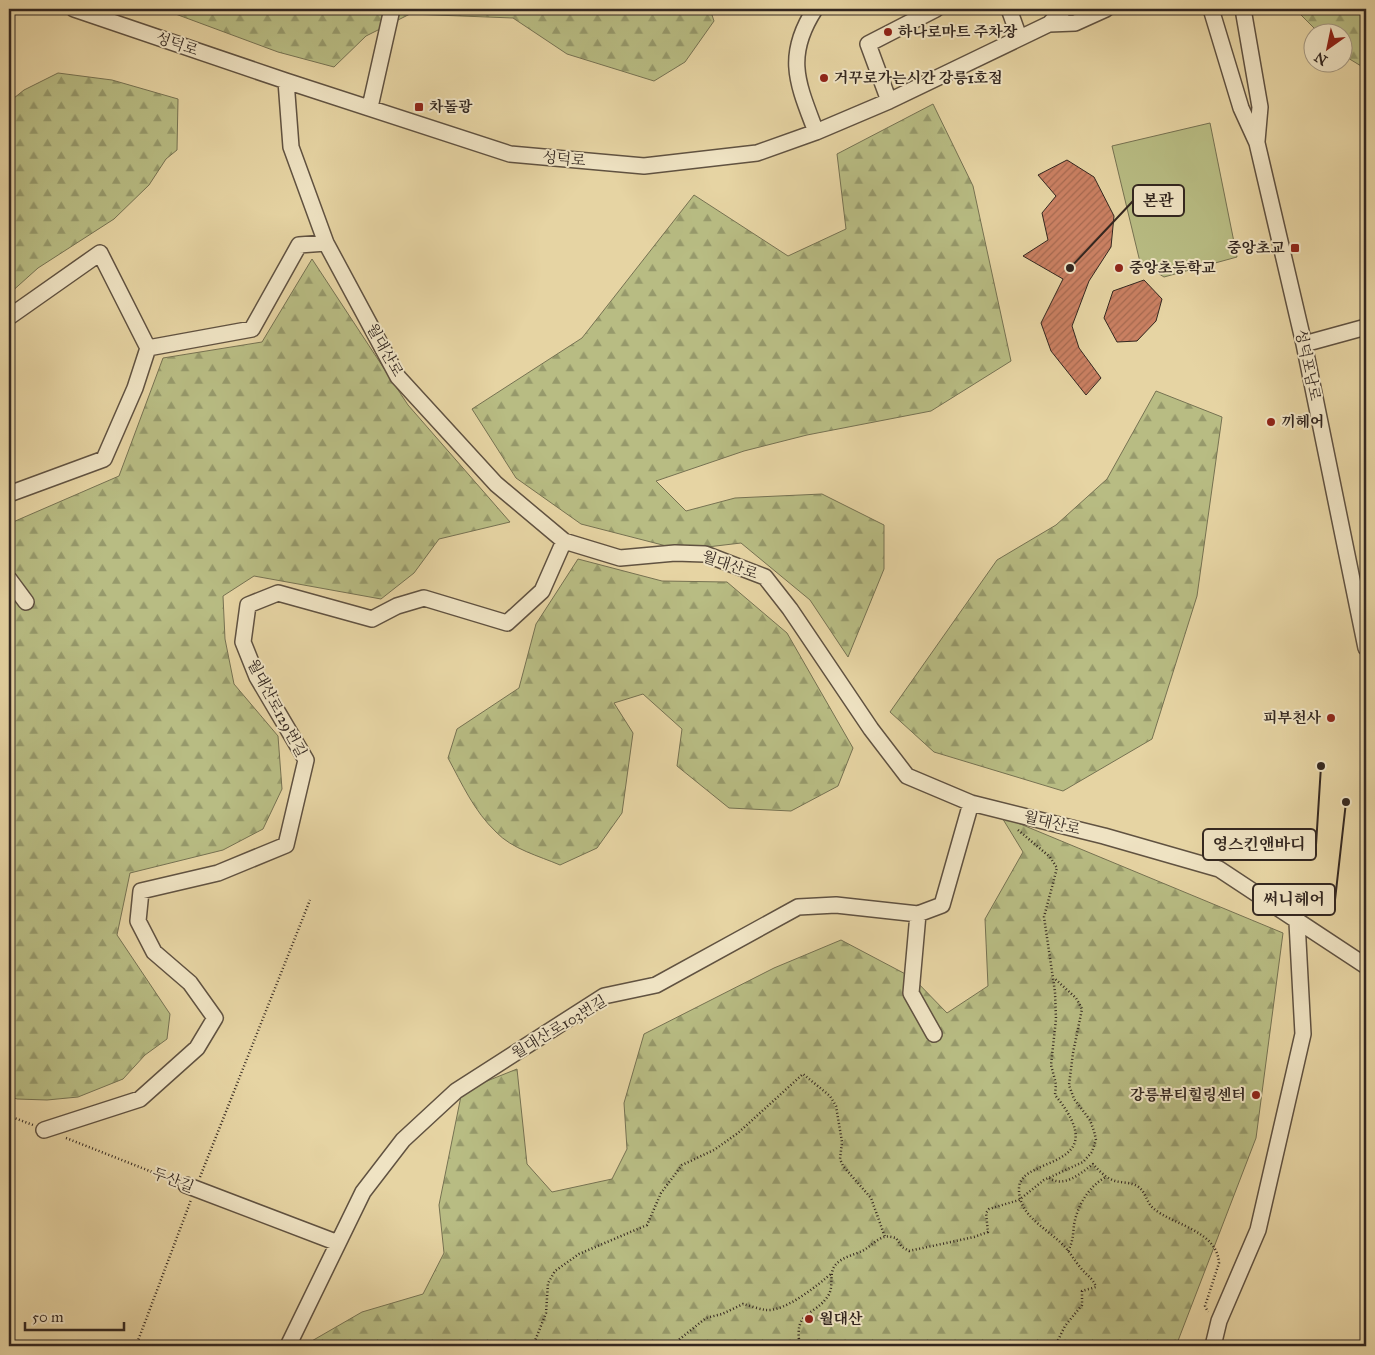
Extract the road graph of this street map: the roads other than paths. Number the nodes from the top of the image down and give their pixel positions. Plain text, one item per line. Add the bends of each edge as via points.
1 (74, 9) edge
2 (392, 9) edge
3 (815, 9) edge
4 (936, 9) edge
5 (1008, 9) edge
6 (1064, 9) edge
7 (1106, 9) edge
8 (1211, 9) edge
9 (1243, 9) edge
10 (1050, 24) junction
11 (1019, 37) junction
12 (286, 81) junction
13 (889, 101) junction
14 (370, 107) junction
15 (816, 132) junction
16 (1257, 142) junction
17 (326, 243) junction
18 (9, 317) edge
19 (1366, 328) edge
20 (1304, 344) junction
21 (148, 348) junction
22 (9, 494) edge
23 (564, 542) junction
24 (9, 579) edge
25 (26, 602) dead end
26 (1366, 648) edge
27 (971, 804) junction
28 (918, 914) junction
29 (1297, 922) junction
30 (1366, 966) edge
31 (934, 1034) dead end
32 (44, 1130) road end
33 (191, 1187) road end
34 (338, 1243) junction
35 (288, 1346) edge
36 (1213, 1346) edge

1 - 12 street, 성덕로
2 - 14 street
3 - 15 street via 795,56 798,84
4 - 13 street via 868,44
5 - 11 street
6 - 10 street
7 - 10 street via 1075,23
8 - 16 street via 1240,108
9 - 16 street via 1260,107
10 - 11 street, 성덕로
11 - 13 street, 성덕로
12 - 14 street, 성덕로
12 - 17 street, 월대산로 via 292,146
13 - 15 street, 성덕로
14 - 15 street, 성덕로 via 510,154 644,166 757,153
16 - 20 street, 성덕포남로
17 - 21 street via 299,245 252,329
17 - 23 street, 월대산로 via 398,377 496,484
18 - 21 street via 100,253
19 - 20 street
20 - 26 street, 성덕포남로
21 - 22 street via 135,388 104,459
23 - 27 street, 월대산로 via 620,558 705,554 765,577 907,776
23 - 32 street, 월대산로129번길 via 542,591 507,623 424,598 397,606 372,619 278,593 248,605 243,642 257,677 306,760 286,845 218,873 141,891 138,921 154,952 190,983 215,1018 197,1048 140,1099
24 - 25 street
27 - 28 street, 월대산로103번길 via 942,904
27 - 29 street, 월대산로 via 1104,836 1219,869
28 - 31 street via 911,993
28 - 34 street, 월대산로103번길 via 836,905 798,907 656,985 604,996 456,1091 403,1140 363,1192
29 - 30 street, 월대산로
29 - 36 street via 1303,1034 1258,1230 1216,1331
33 - 34 street, 두산길
34 - 35 street, 월대산로103번길

